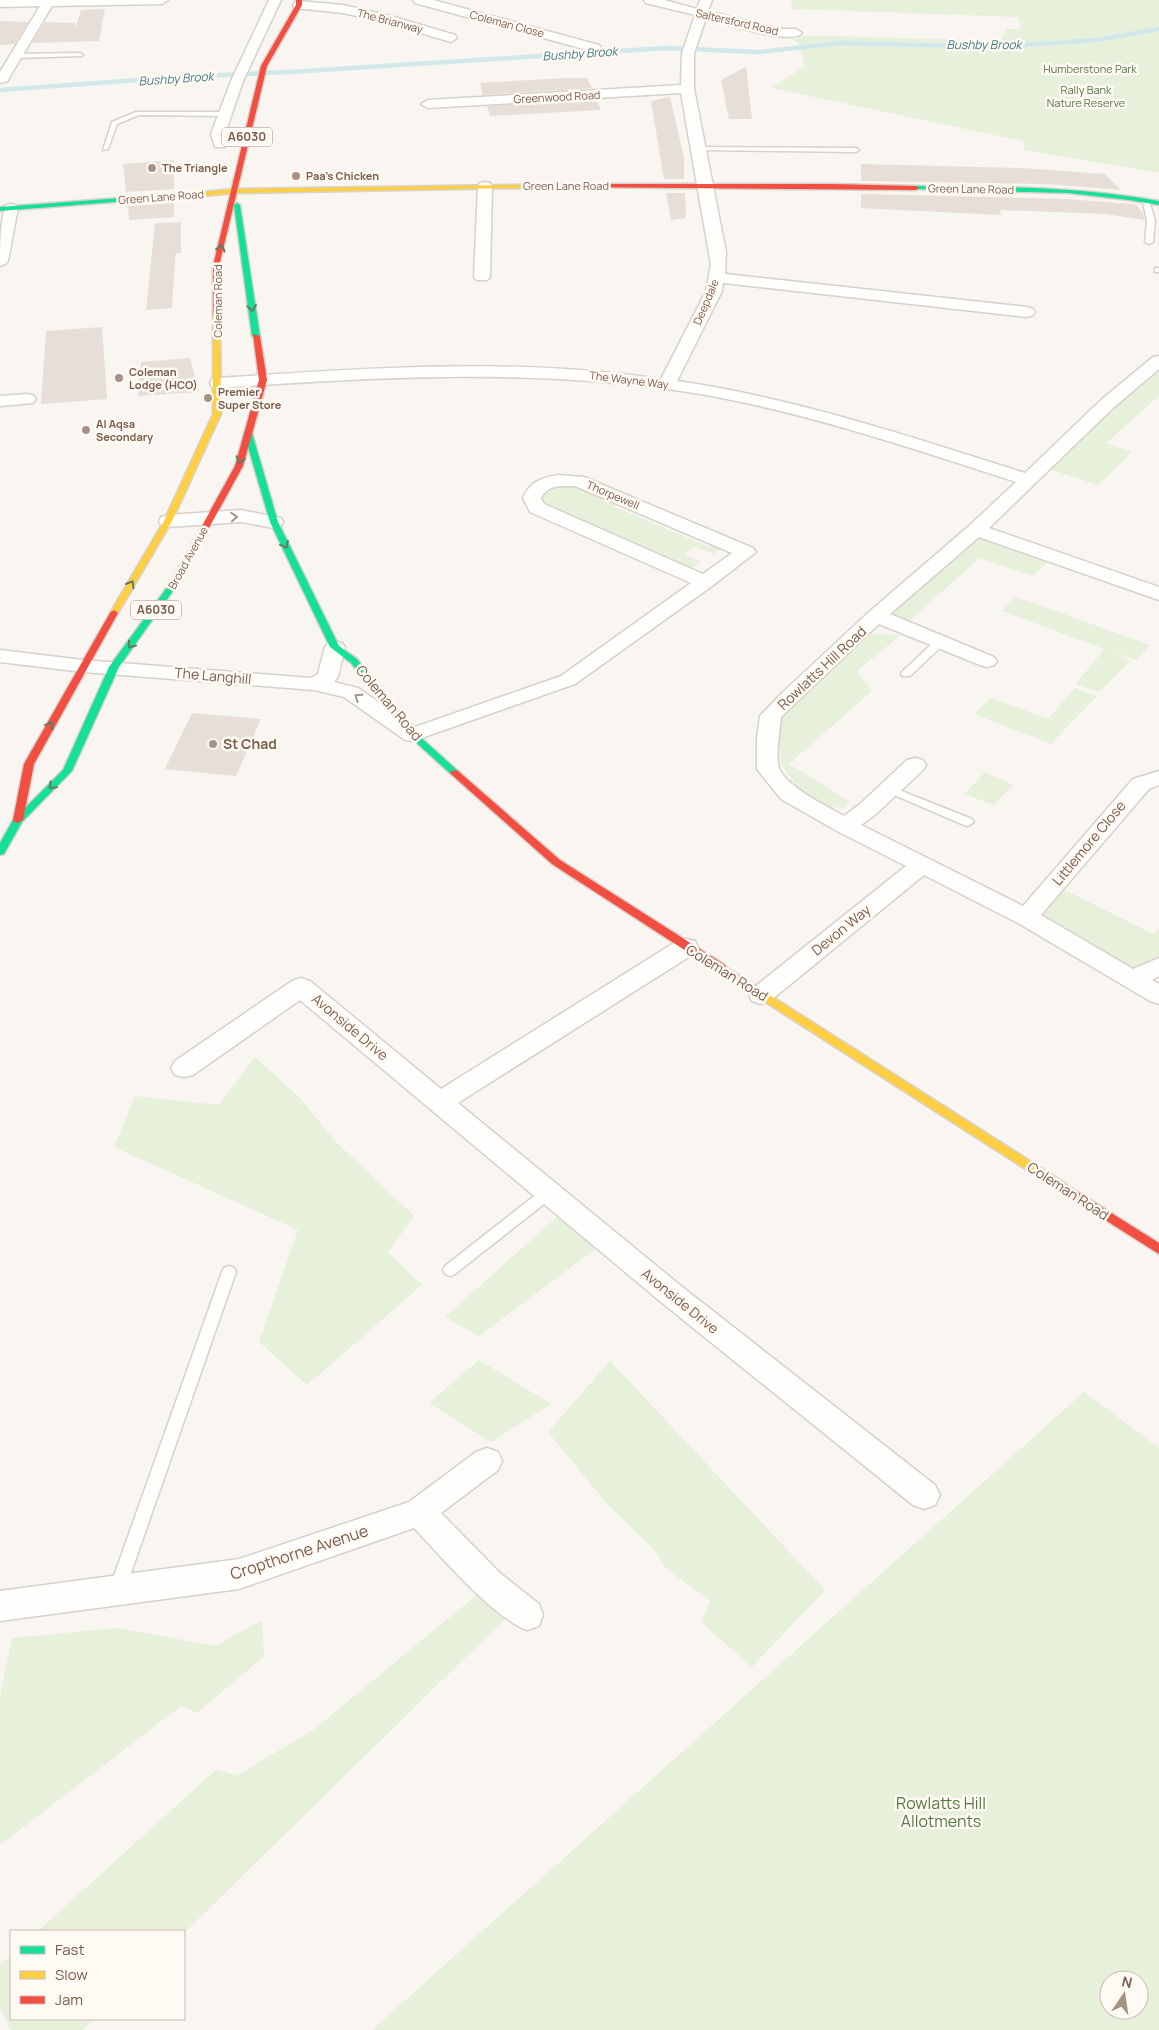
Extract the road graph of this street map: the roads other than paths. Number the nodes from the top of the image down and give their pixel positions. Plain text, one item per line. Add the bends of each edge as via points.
1 (162, 0) edge
2 (275, 0) edge
3 (419, 0) edge
4 (650, 0) edge
5 (706, 0) edge
6 (48, 2) edge
7 (299, 2) edge
8 (0, 3) edge
9 (701, 13) junction
10 (796, 33) dead end
11 (451, 38) dead end
12 (595, 48) dead end
13 (80, 55) dead end
14 (0, 56) edge
15 (14, 56) junction
16 (0, 79) edge
17 (687, 89) junction
18 (428, 104) dead end
19 (225, 114) junction
20 (220, 144) dead end
21 (698, 148) junction
22 (105, 149) dead end
23 (856, 150) dead end
24 (704, 185) junction
25 (485, 186) junction
26 (234, 191) junction
27 (1145, 200) junction
28 (1159, 203) edge
29 (6, 209) edge
30 (1149, 242) dead end
31 (0, 261) edge
32 (482, 277) dead end
33 (718, 278) junction
34 (1027, 312) dead end
35 (1154, 371) edge
36 (263, 380) junction
37 (218, 383) junction
38 (667, 384) junction
39 (27, 399) dead end
40 (0, 401) edge
41 (248, 433) junction
42 (1028, 480) junction
43 (209, 520) junction
44 (168, 521) junction
45 (274, 522) junction
46 (976, 530) junction
47 (705, 582) junction
48 (1159, 594) edge
49 (876, 616) junction
50 (940, 642) junction
51 (335, 647) junction
52 (0, 656) edge
53 (987, 661) dead end
54 (83, 666) junction
55 (114, 667) junction
56 (906, 674) dead end
57 (314, 684) junction
58 (413, 735) junction
59 (915, 765) dead end
60 (1159, 778) edge
61 (889, 789) junction
62 (18, 820) junction
63 (968, 822) dead end
64 (845, 826) junction
65 (0, 852) edge
66 (921, 866) junction
67 (1026, 917) junction
68 (686, 947) junction
69 (1159, 966) edge
70 (1134, 979) junction
71 (1159, 994) edge
72 (761, 995) junction
73 (184, 1068) dead end
74 (440, 1102) junction
75 (548, 1193) junction
76 (1159, 1249) edge
77 (450, 1270) dead end
78 (229, 1272) dead end
79 (487, 1461) dead end
80 (924, 1495) dead end
81 (419, 1512) junction
82 (117, 1590) junction
83 (0, 1606) edge
84 (527, 1615) dead end

1 - 6 street
2 - 19 street
3 - 12 street, Coleman Close
4 - 9 street, Saltersford Road
5 - 9 street, Deepdale
6 - 8 street
6 - 15 street
7 - 11 street, The Brianway via 387,19
7 - 26 main road, Coleman Road / A6030 via 264,66
9 - 10 street, Saltersford Road via 777,33
9 - 17 street, Deepdale via 688,53
13 - 15 lane
14 - 15 street
15 - 16 street
17 - 18 street, Greenwood Road
17 - 21 street, Deepdale
19 - 20 street via 218,134
19 - 22 lane via 138,113 114,123
21 - 23 lane
21 - 24 street, Deepdale
24 - 25 main road, Green Lane Road
24 - 27 main road, Green Lane Road via 1067,192
24 - 33 street, Deepdale via 718,252
25 - 26 main road, Green Lane Road
25 - 32 street
26 - 29 main road, Green Lane Road
26 -> 36 main road, Coleman Road / A6030
37 -> 26 main road, Coleman Road / A6030 via 216,266
27 - 28 main road, Green Lane Road
27 - 30 lane via 1151,221
29 - 31 street
33 - 34 street
33 - 38 street, Deepdale
35 - 42 street, Rowlatts Hill Road via 1108,404
36 - 37 street, The Wayne Way
36 - 38 street, The Wayne Way via 473,370 579,375
36 - 41 main road, Broad Avenue / A6030
37 - 44 main road, Broad Avenue / A6030 via 217,414
38 - 42 street, The Wayne Way via 817,416
39 - 40 street
41 -> 43 main road, Broad Avenue / A6030 via 238,466
41 - 45 main road, Coleman Road
42 - 46 street, Rowlatts Hill Road
43 - 44 street
43 -> 45 street via 241,516
43 -> 55 main road, Broad Avenue / A6030 via 173,587
54 -> 44 main road, Broad Avenue / A6030
45 -> 51 main road, Coleman Road
46 - 48 street
46 - 49 street, Rowlatts Hill Road
47 - 47 street, Thorpewell via 537,508 533,493 544,484 578,480 746,552
47 - 58 street, Thorpewell via 568,680
49 - 50 street
49 - 64 street, Rowlatts Hill Road via 771,716 768,769 789,794
50 - 53 street
50 - 56 lane
51 - 57 street via 328,677
51 - 58 main road, Coleman Road via 354,661
52 - 54 street, The Langhill
54 - 55 street, The Langhill
62 -> 54 main road, Broad Avenue / A6030 via 29,764
55 - 57 street, The Langhill
55 -> 62 main road, Broad Avenue / A6030 via 67,772
58 -> 57 street, The Langhill via 351,692
58 - 68 main road, Coleman Road via 556,862
59 - 61 street
60 - 67 street, Littlemore Close via 1141,784
61 - 63 lane
61 - 64 street
62 - 65 main road, Broad Avenue / A6030
64 - 66 street, Rowlatts Hill Road
66 - 67 street, Rowlatts Hill Road
66 - 72 street, Devon Way
67 - 70 street, Rowlatts Hill Road
68 - 72 main road, Coleman Road
68 - 74 street
69 - 70 street
70 - 71 street, Rowlatts Hill Road
72 - 76 main road, Coleman Road
73 - 74 street, Avonside Drive via 301,986
74 - 75 street, Avonside Drive
75 - 77 lane
75 - 80 street, Avonside Drive
78 - 82 lane
79 - 81 street, Cropthorne Avenue
81 - 82 street, Cropthorne Avenue via 239,1574
81 - 84 street via 490,1584
82 - 83 street, Cropthorne Avenue

